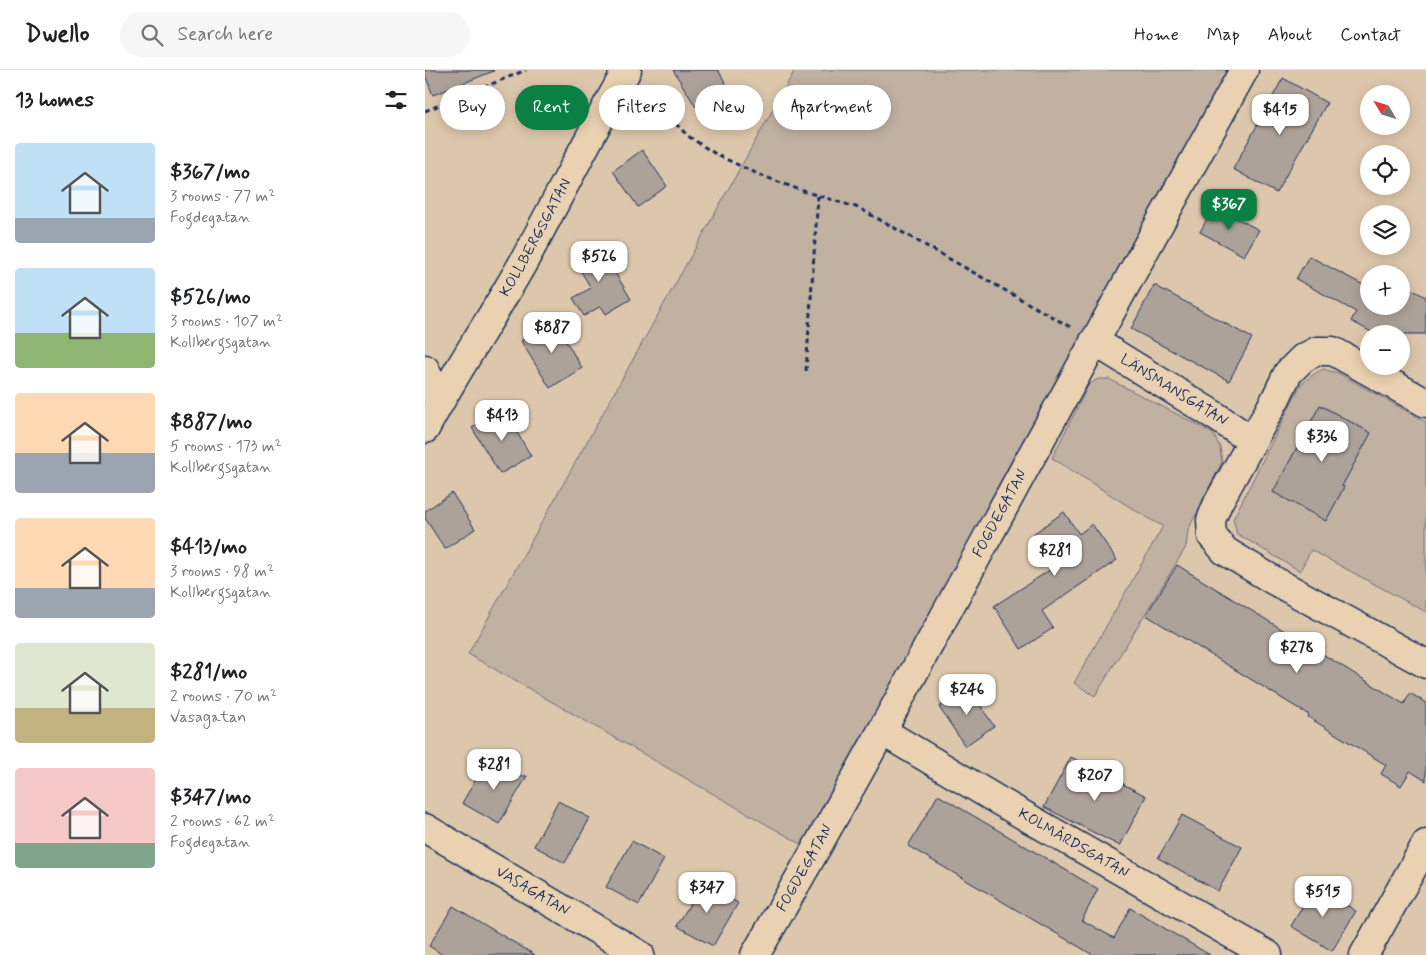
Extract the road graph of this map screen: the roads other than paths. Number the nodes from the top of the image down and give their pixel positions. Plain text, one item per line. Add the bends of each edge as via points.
1 (1244, 70) edge
2 (635, 77) edge
3 (1094, 342) junction
4 (425, 369) edge
5 (439, 402) junction
6 (1426, 403) edge
7 (425, 429) edge
8 (1252, 441) junction
9 (1426, 664) edge
10 (882, 731) junction
11 (425, 828) edge
12 (1426, 844) edge
13 (640, 955) edge
14 (755, 955) edge
15 (1267, 955) edge
16 (1364, 955) edge

1 - 3 street, FOGDEGATAN
2 - 5 street, KOLLBERGSGATAN via 606,106 523,263
3 - 8 street, LÄNSMANSGATAN via 1217,416
3 - 10 street, FOGDEGATAN
4 - 5 street
5 - 7 street, KOLLBERGSGATAN
6 - 8 street via 1333,351 1317,351 1303,358 1288,373
8 - 9 street via 1218,503 1211,520 1212,536 1225,551 1273,580
10 - 14 street, FOGDEGATAN
10 - 15 street, KOLMÅRDSGATAN
11 - 13 street, VASAGATAN
12 - 16 street

